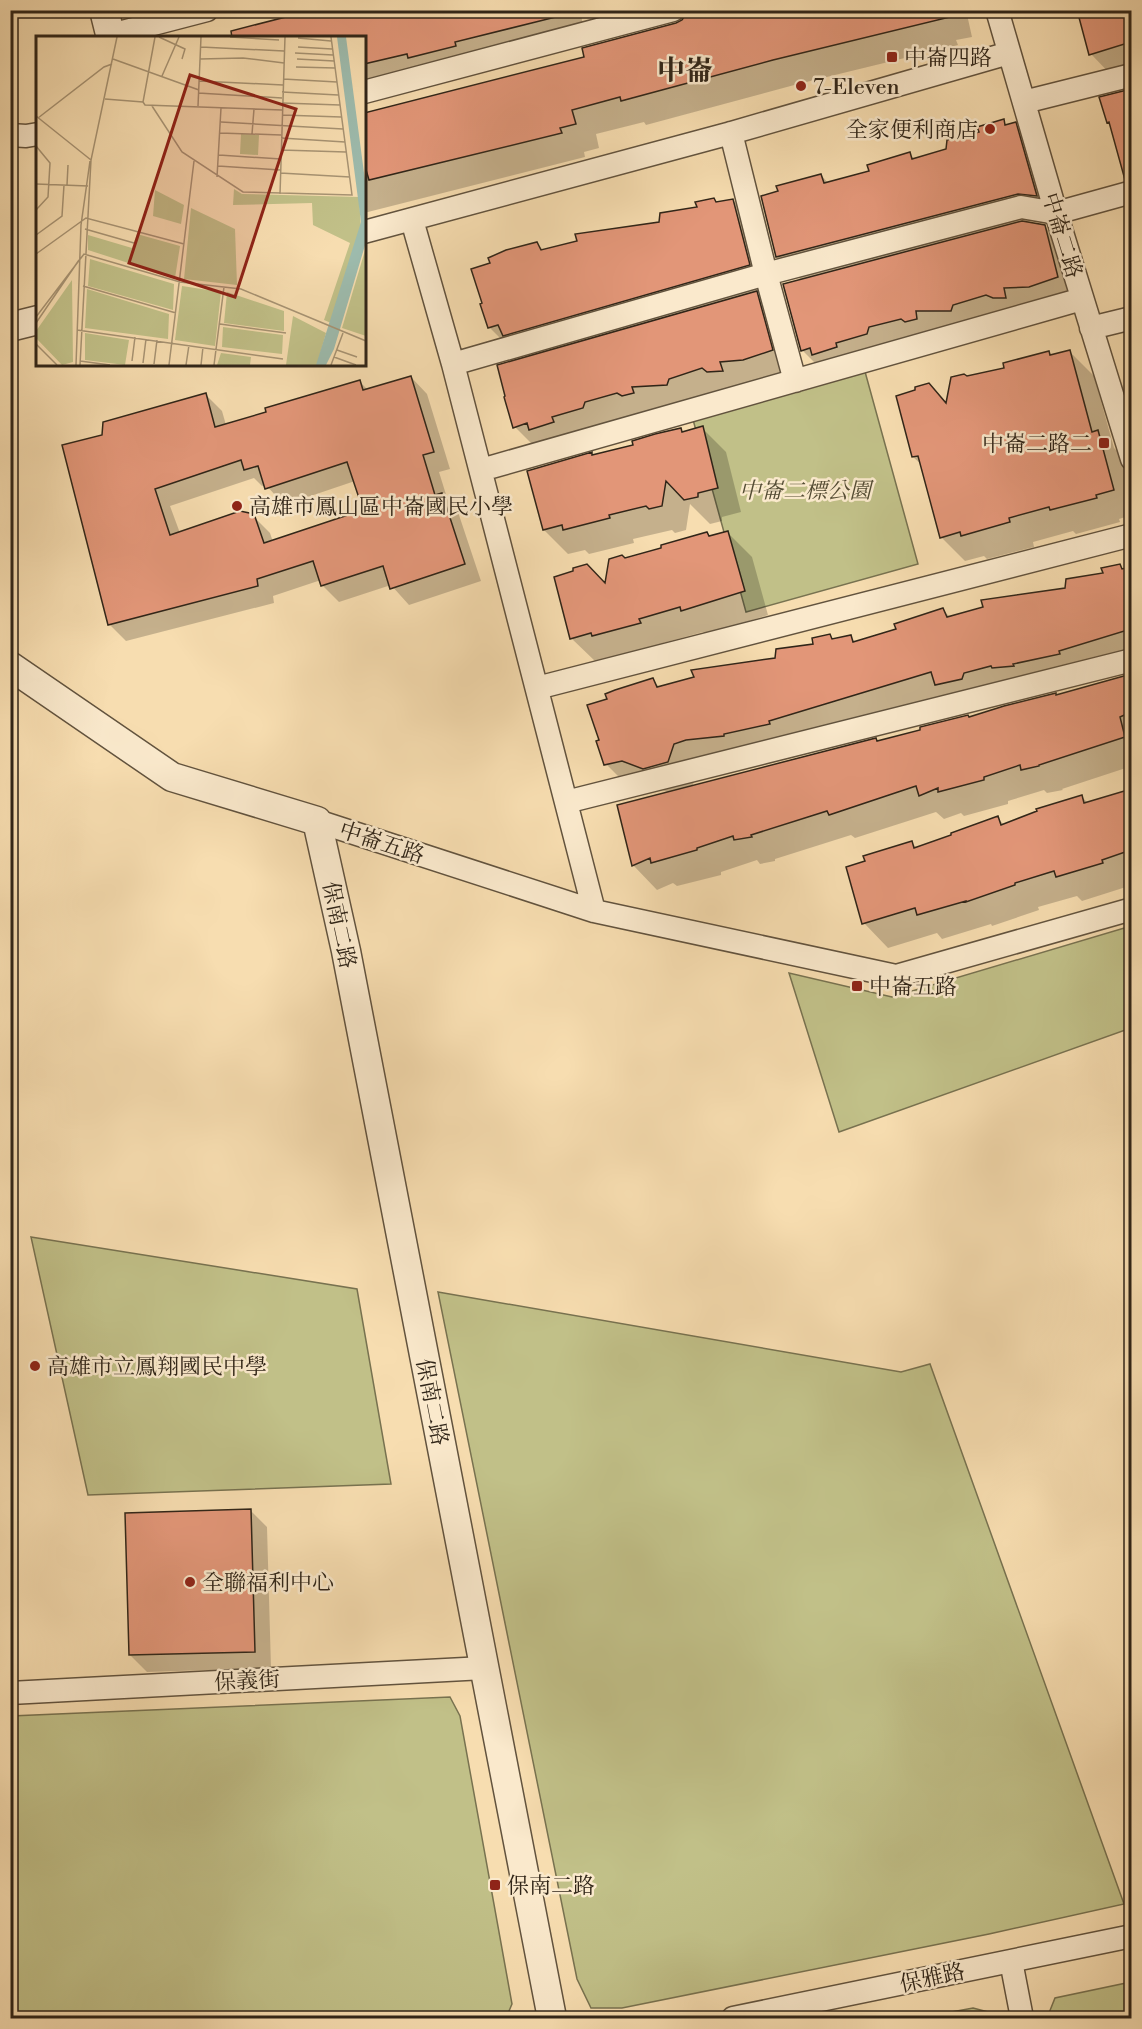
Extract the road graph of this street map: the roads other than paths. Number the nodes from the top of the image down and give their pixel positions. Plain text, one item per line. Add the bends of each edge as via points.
1 (207, 10) edge
2 (673, 10) edge
3 (997, 10) edge
4 (109, 28) edge
5 (1009, 53) junction
6 (1131, 75) edge
7 (366, 91) edge
8 (1024, 102) junction
9 (731, 133) junction
10 (36, 134) edge
11 (10, 135) edge
12 (1131, 192) edge
13 (1056, 213) junction
14 (412, 219) junction
15 (366, 231) edge
16 (766, 274) junction
17 (1082, 299) junction
18 (1131, 318) edge
19 (36, 320) edge
20 (10, 327) edge
21 (1091, 328) junction
22 (453, 364) junction
23 (795, 381) junction
24 (1130, 446) edge
25 (480, 470) junction
26 (1131, 535) edge
27 (1131, 660) edge
28 (10, 666) edge
29 (537, 688) junction
30 (566, 802) junction
31 (317, 821) junction
32 (1131, 909) edge
33 (594, 911) junction
34 (483, 1668) junction
35 (10, 1693) edge
36 (1131, 1936) edge
37 (1011, 1961) junction
38 (552, 2019) edge
39 (733, 2019) edge
40 (1022, 2019) edge

1 - 4 street
2 - 7 street
3 - 5 street, 中崙二路
5 - 8 street, 中崙二路
5 - 9 street
6 - 8 street
8 - 13 street, 中崙二路
9 - 14 street
9 - 16 street
10 - 11 street
12 - 13 street
13 - 16 street via 1021,207
13 - 17 street, 中崙二路
14 - 15 street
14 - 22 street
16 - 22 street
16 - 23 street
17 - 21 street, 中崙二路
17 - 23 street
18 - 21 street
19 - 20 street
21 - 24 street, 中崙二路
22 - 25 street
23 - 25 street
25 - 29 street
26 - 29 street
27 - 30 street
28 - 31 street, 中崙五路 via 172,777
29 - 30 street
30 - 33 street
31 - 33 street, 中崙五路
31 - 34 street, 保南二路 via 346,951
32 - 33 street, 中崙五路 via 896,976
34 - 35 street, 保義街
34 - 38 street, 保南二路
36 - 37 street, 保雅路
37 - 39 street, 保雅路
37 - 40 street

